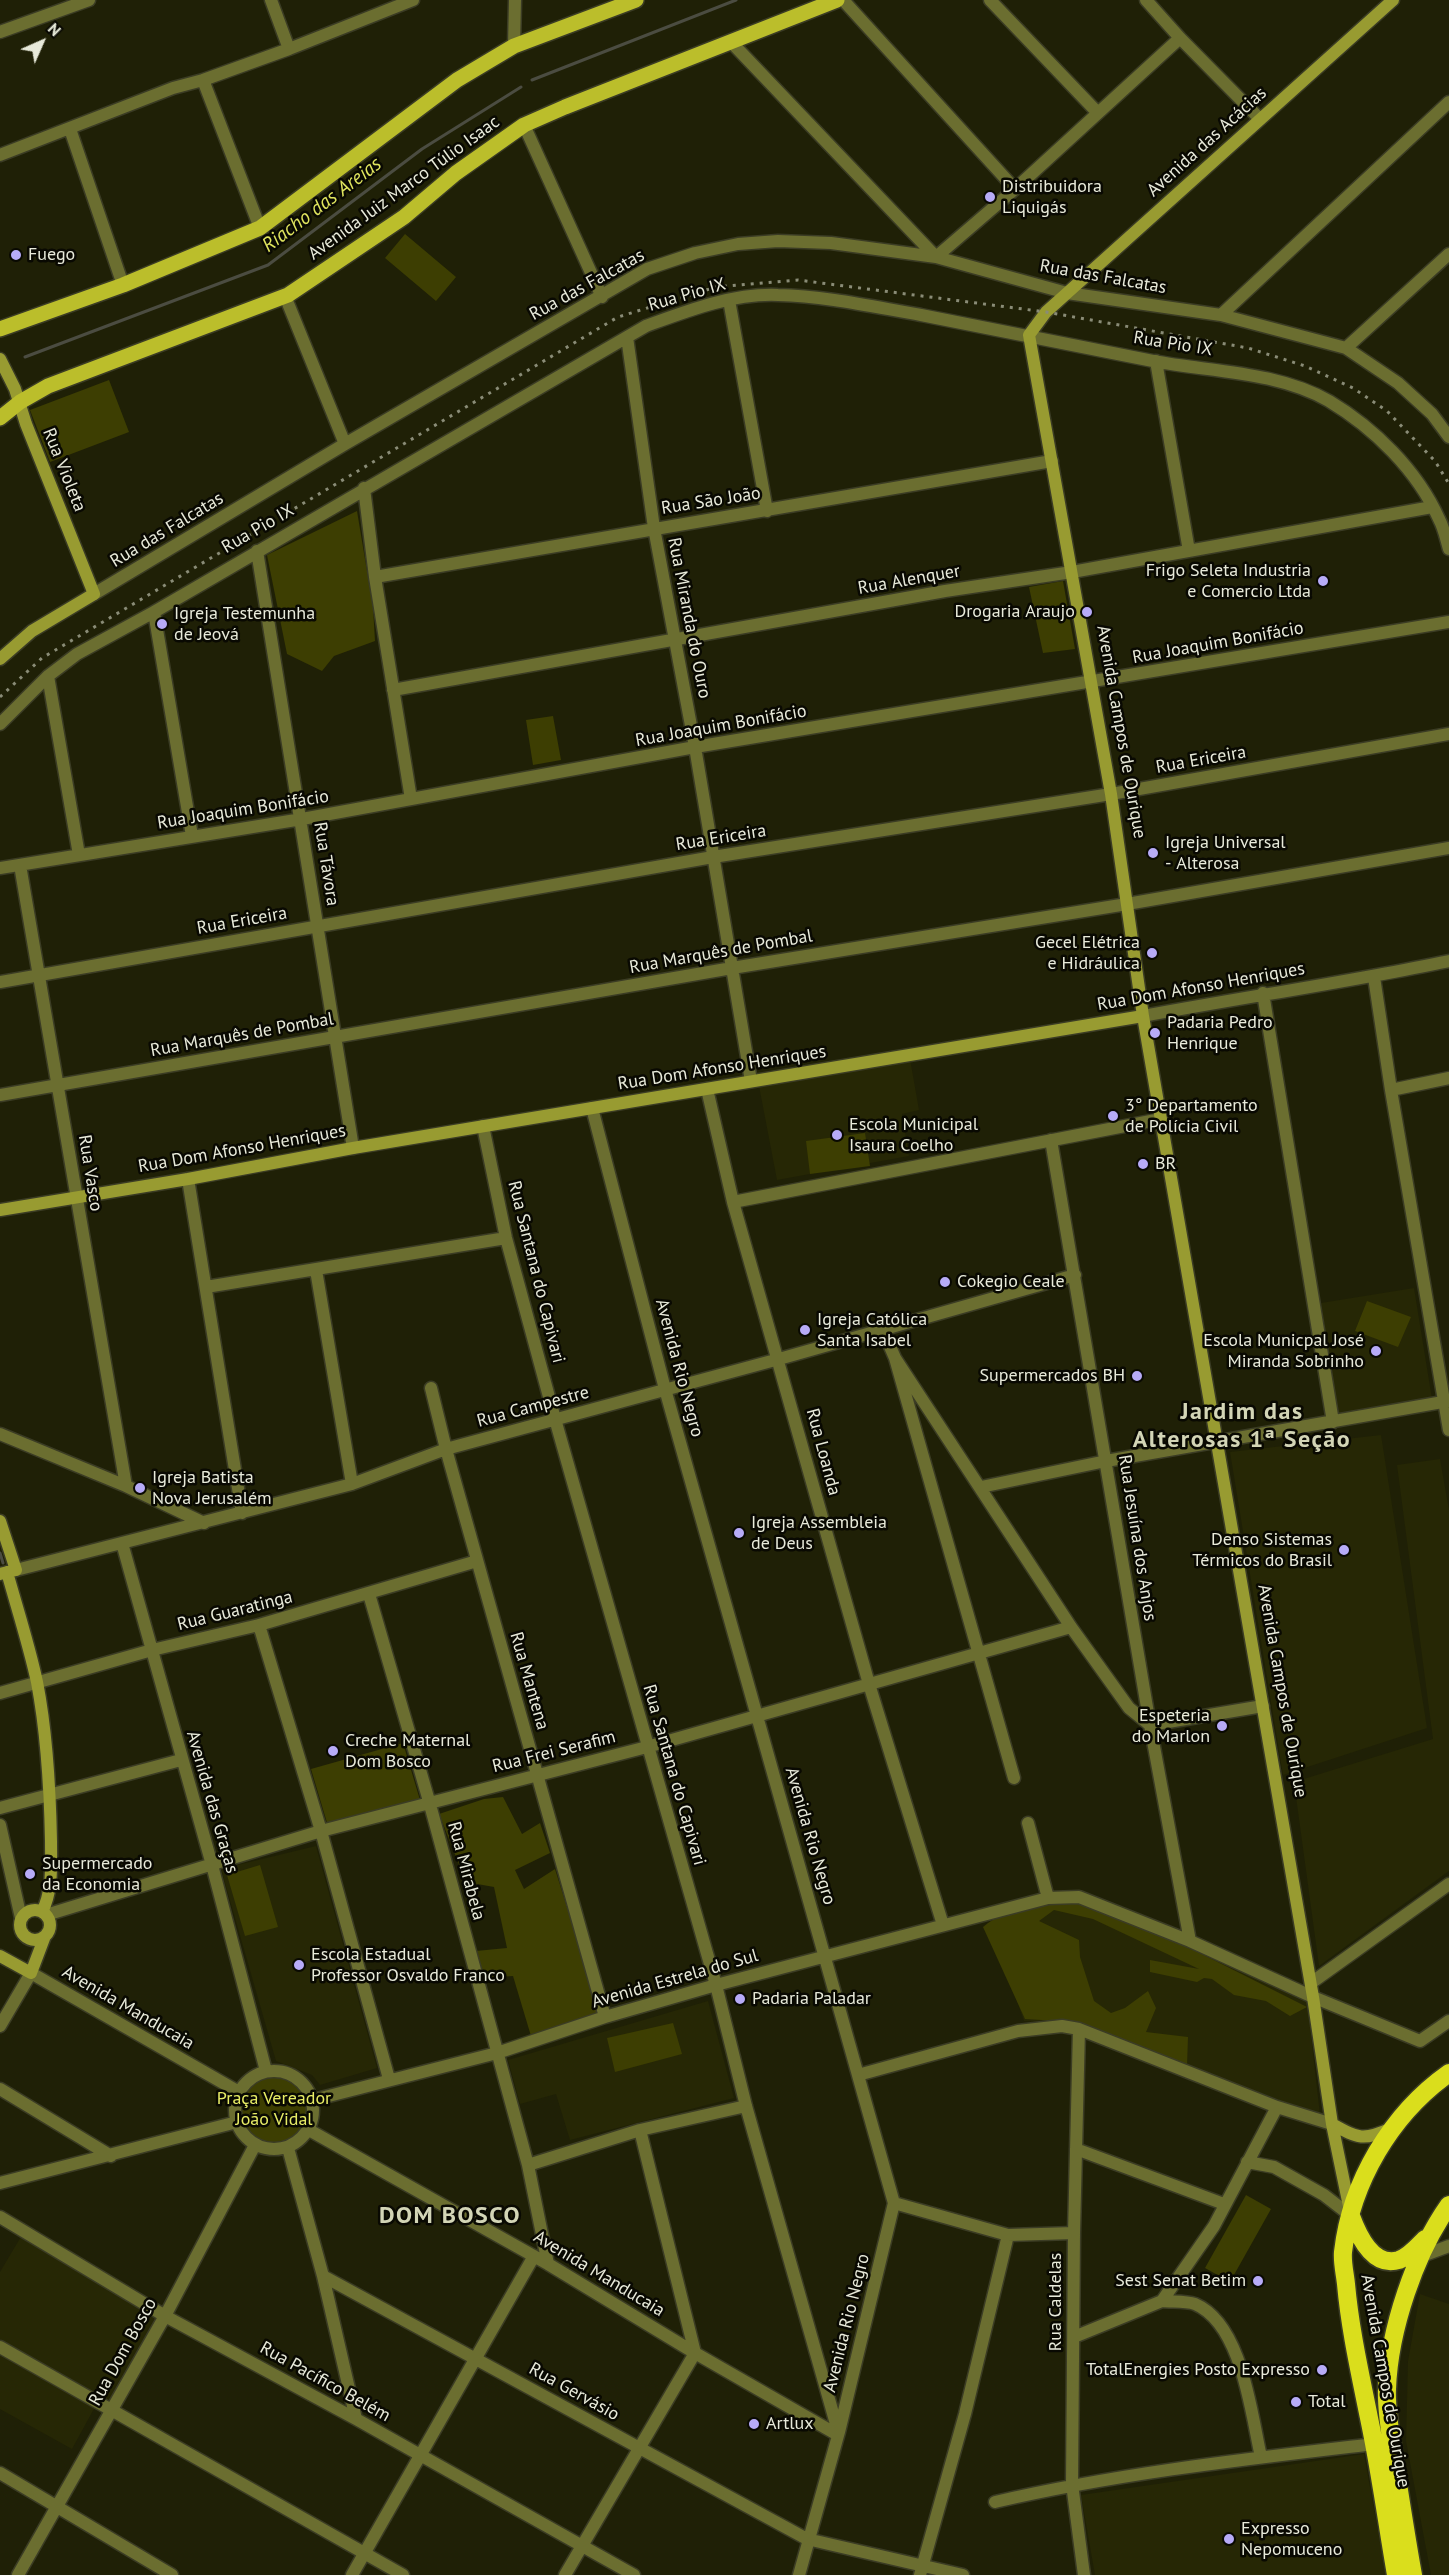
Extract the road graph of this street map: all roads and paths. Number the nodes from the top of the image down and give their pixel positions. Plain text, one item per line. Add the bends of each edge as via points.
1 (89, 0) edge
2 (271, 0) edge
3 (413, 0) edge
4 (515, 0) edge
5 (636, 0) edge
6 (837, 0) edge
7 (843, 0) edge
8 (990, 0) edge
9 (1146, 0) edge
10 (1393, 0) edge
11 (0, 32) edge
12 (1180, 38) junction
13 (732, 43) junction
14 (514, 46) junction
15 (289, 49) junction
16 (203, 80) junction
17 (1449, 102) edge
18 (1097, 112) junction
19 (1260, 119) junction
20 (524, 125) junction
21 (70, 129) junction
22 (0, 154) edge
23 (1015, 189) junction
24 (260, 228) junction
25 (936, 257) junction
26 (1448, 257) edge
27 (123, 285) junction
28 (1067, 293) junction
29 (285, 296) junction
30 (602, 297) junction
31 (729, 300) junction
32 (1221, 315) junction
33 (0, 329) edge
34 (1029, 336) junction
35 (627, 337) junction
36 (1346, 348) junction
37 (0, 359) edge
38 (1156, 361) junction
39 (20, 402) junction
40 (0, 418) edge
41 (1449, 437) edge
42 (345, 444) junction
43 (1052, 461) junction
44 (364, 488) junction
45 (1432, 507) junction
46 (767, 511) junction
47 (654, 528) junction
48 (1449, 549) edge
49 (257, 550) junction
50 (1189, 551) junction
51 (1072, 572) junction
52 (375, 577) junction
53 (94, 594) junction
54 (154, 612) junction
55 (1449, 622) edge
56 (676, 641) junction
57 (0, 659) edge
58 (48, 676) junction
59 (1092, 683) junction
60 (393, 690) junction
61 (0, 724) edge
62 (1449, 734) edge
63 (695, 747) junction
64 (1111, 794) junction
65 (411, 799) junction
66 (302, 819) junction
67 (192, 836) junction
68 (1449, 848) edge
69 (79, 855) junction
70 (713, 857) junction
71 (20, 865) junction
72 (0, 868) edge
73 (1127, 904) junction
74 (318, 926) junction
75 (1449, 961) edge
76 (732, 968) junction
77 (40, 975) junction
78 (1374, 977) junction
79 (0, 982) edge
80 (1263, 993) junction
81 (1143, 1016) junction
82 (337, 1037) junction
83 (1449, 1078) edge
84 (751, 1081) junction
85 (58, 1085) junction
86 (707, 1089) junction
87 (1391, 1090) junction
88 (0, 1095) edge
89 (592, 1108) junction
90 (1161, 1119) junction
91 (483, 1126) junction
92 (1051, 1140) junction
93 (353, 1148) junction
94 (188, 1179) junction
95 (75, 1196) junction
96 (733, 1202) junction
97 (0, 1210) edge
98 (506, 1238) junction
99 (316, 1270) junction
100 (1075, 1275) junction
101 (206, 1287) junction
102 (882, 1328) junction
103 (895, 1358) junction
104 (779, 1359) junction
105 (431, 1388) dead end
106 (665, 1389) junction
107 (1447, 1401) edge
108 (555, 1419) junction
109 (1333, 1422) junction
110 (1449, 1430) edge
111 (0, 1434) edge
112 (1217, 1442) junction
113 (446, 1449) junction
114 (1106, 1461) junction
115 (352, 1484) junction
116 (126, 1486) junction
117 (981, 1487) junction
118 (242, 1513) junction
119 (0, 1521) edge
120 (204, 1522) junction
121 (122, 1543) junction
122 (477, 1561) junction
123 (5, 1572) edge
124 (369, 1594) junction
125 (260, 1625) junction
126 (1071, 1627) junction
127 (152, 1650) junction
128 (978, 1653) junction
129 (37, 1682) junction
130 (868, 1684) junction
131 (0, 1693) edge
132 (1263, 1706) junction
133 (757, 1717) junction
134 (1150, 1725) junction
135 (647, 1747) junction
136 (181, 1760) junction
137 (537, 1774) junction
138 (1014, 1778) dead end
139 (50, 1796) junction
140 (429, 1801) junction
141 (0, 1808) edge
142 (1029, 1822) dead end
143 (0, 1825) edge
144 (321, 1831) junction
145 (212, 1865) junction
146 (1449, 1884) edge
147 (1048, 1898) junction
148 (44, 1914) junction
149 (21, 1918) junction
150 (943, 1926) junction
151 (45, 1936) junction
152 (28, 1939) junction
153 (1190, 1941) junction
154 (0, 1956) edge
155 (826, 1956) junction
156 (32, 1969) junction
157 (1311, 1983) junction
158 (716, 1985) junction
159 (1313, 1997) junction
160 (605, 2017) junction
161 (1449, 2021) edge
162 (0, 2026) edge
163 (1079, 2029) junction
164 (497, 2053) junction
165 (266, 2071) junction
166 (1449, 2073) edge
167 (858, 2075) junction
168 (389, 2079) junction
169 (0, 2089) edge
170 (239, 2092) junction
171 (313, 2100) junction
172 (746, 2106) junction
173 (1277, 2107) junction
174 (237, 2122) junction
175 (1332, 2124) junction
176 (1393, 2128) junction
177 (309, 2130) junction
178 (640, 2130) junction
179 (255, 2145) junction
180 (288, 2148) junction
181 (1076, 2149) junction
182 (111, 2156) junction
183 (1247, 2162) junction
184 (528, 2166) junction
185 (0, 2182) edge
186 (894, 2204) junction
187 (1224, 2204) junction
188 (1449, 2205) edge
189 (1351, 2216) junction
190 (0, 2217) edge
191 (1074, 2233) junction
192 (1431, 2234) junction
193 (1008, 2235) junction
194 (1449, 2246) edge
195 (534, 2256) junction
196 (1422, 2256) junction
197 (548, 2264) junction
198 (323, 2276) junction
199 (1162, 2301) junction
200 (165, 2316) junction
201 (1074, 2337) junction
202 (0, 2347) edge
203 (695, 2353) junction
204 (475, 2358) junction
205 (112, 2409) junction
206 (356, 2419) junction
207 (838, 2434) junction
208 (1374, 2444) junction
209 (638, 2448) junction
210 (419, 2455) junction
211 (1261, 2457) junction
212 (0, 2473) edge
213 (1072, 2484) junction
214 (996, 2502) dead end
215 (57, 2506) junction
216 (807, 2539) junction
217 (582, 2545) junction
218 (364, 2554) junction
219 (921, 2570) edge
220 (18, 2575) edge
221 (172, 2575) edge
222 (352, 2575) edge
223 (403, 2575) edge
224 (565, 2575) edge
225 (634, 2575) edge
226 (799, 2575) edge
227 (963, 2575) edge
228 (1084, 2575) edge
229 (1396, 2575) edge
230 (1413, 2575) edge

1 - 11 street
2 - 15 street
3 - 15 street
4 - 14 street
5 - 14 main road
6 - 13 main road, Avenida Juiz Marco Túlio Isaac
7 - 23 street
8 - 18 street
9 - 12 street
10 - 19 main road, Avenida das Acácias
12 - 18 street
12 - 19 street
13 - 20 main road, Avenida Juiz Marco Túlio Isaac
13 - 25 street
14 - 24 main road via 458,80
15 - 16 street
16 - 21 street
16 - 24 street
17 - 32 street
18 - 23 street
19 - 28 main road, Avenida das Acácias
20 - 29 main road, Avenida Juiz Marco Túlio Isaac via 456,173 404,217
20 - 30 street
21 - 22 street
21 - 27 street
23 - 25 street
24 - 27 main road
25 - 28 street, Rua das Falcatas
25 - 30 street, Rua das Falcatas via 831,243 738,244 646,269
26 - 36 street
27 - 33 main road
28 - 32 street, Rua das Falcatas
28 - 34 main road, Avenida das Acácias via 1046,312
29 - 39 main road, Avenida Juiz Marco Túlio Isaac via 48,386
29 - 42 street
30 - 42 street, Rua das Falcatas
31 - 34 street, Rua Pio IX via 776,294 842,301
31 - 35 street, Rua Pio IX via 646,326
31 - 46 street
32 - 36 street, Rua das Falcatas
34 - 38 street, Rua Pio IX
34 - 43 main road, Avenida Campos de Ourique
35 - 44 street, Rua Pio IX
35 - 47 street, Rua Miranda do Ouro
36 - 41 street, Rua das Falcatas via 1398,383 1432,414
37 - 39 main road, Rua Violeta
38 - 45 street, Rua Pio IX via 1282,383 1327,400 1363,424 1392,452
38 - 50 street
39 - 40 main road, Avenida Juiz Marco Túlio Isaac
39 - 53 main road, Rua Violeta
42 - 53 street, Rua das Falcatas
43 - 46 street, Rua São João
43 - 51 main road, Avenida Campos de Ourique
44 - 49 street, Rua Pio IX
44 - 52 street
45 - 48 street, Rua Pio IX
45 - 50 street, Rua Alenquer
46 - 47 street, Rua São João
47 - 52 street, Rua São João
47 - 56 street, Rua Miranda do Ouro
49 - 54 street, Rua Pio IX
49 - 66 street, Rua Távora
50 - 51 street, Rua Alenquer
51 - 56 street, Rua Alenquer via 945,591
51 - 59 main road, Avenida Campos de Ourique
52 - 60 street
53 - 57 main road, Rua das Falcatas via 32,631
54 - 58 street, Rua Pio IX via 77,654
54 - 67 street
55 - 59 street, Rua Joaquim Bonifácio
56 - 60 street, Rua Alenquer
56 - 63 street, Rua Miranda do Ouro
58 - 61 street, Rua Pio IX
58 - 69 street
59 - 63 street, Rua Joaquim Bonifácio
59 - 64 main road, Avenida Campos de Ourique
60 - 65 street
62 - 64 street, Rua Ericeira
63 - 65 street, Rua Joaquim Bonifácio
63 - 70 street, Rua Miranda do Ouro
64 - 70 street, Rua Ericeira
64 - 73 main road, Avenida Campos de Ourique
65 - 66 street, Rua Joaquim Bonifácio
66 - 67 street, Rua Joaquim Bonifácio
66 - 74 street, Rua Távora
67 - 69 street, Rua Joaquim Bonifácio
68 - 73 street, Rua Marquês de Pombal
69 - 71 street, Rua Joaquim Bonifácio
70 - 74 street, Rua Ericeira
70 - 76 street, Rua Miranda do Ouro
71 - 72 street, Rua Joaquim Bonifácio
71 - 77 street, Rua Vasco
73 - 76 street, Rua Marquês de Pombal
73 - 81 main road, Avenida Campos de Ourique
74 - 77 street, Rua Ericeira
74 - 82 street, Rua Távora
75 - 78 street, Rua Dom Afonso Henriques
76 - 82 street, Rua Marquês de Pombal
76 - 84 street, Rua Miranda do Ouro
77 - 79 street, Rua Ericeira
77 - 85 street, Rua Vasco
78 - 80 street, Rua Dom Afonso Henriques
78 - 87 street
80 - 81 street, Rua Dom Afonso Henriques
80 - 109 street
81 - 84 main road, Rua Dom Afonso Henriques
81 - 90 main road, Avenida Campos de Ourique
82 - 85 street, Rua Marquês de Pombal
82 - 93 street, Rua Távora
83 - 87 street
84 - 86 main road, Rua Dom Afonso Henriques
85 - 88 street, Rua Marquês de Pombal
85 - 95 street, Rua Vasco
86 - 89 main road, Rua Dom Afonso Henriques
86 - 96 street, Rua Loanda
87 - 107 street
89 - 91 main road, Rua Dom Afonso Henriques
89 - 106 street, Avenida Rio Negro
90 - 92 street
90 - 112 main road, Avenida Campos de Ourique
91 - 93 main road, Rua Dom Afonso Henriques
91 - 98 street, Rua Santana do Capivari
92 - 96 street
92 - 100 street, Rua Jesuína dos Anjos
93 - 94 main road, Rua Dom Afonso Henriques
94 - 95 main road, Rua Dom Afonso Henriques
94 - 101 street
95 - 97 main road, Rua Dom Afonso Henriques
95 - 116 street, Rua Vasco
96 - 104 street, Rua Loanda
98 - 99 street
98 - 108 street, Rua Santana do Capivari
99 - 101 street
99 - 115 street
100 - 102 street, Rua Campestre
100 - 114 street, Rua Jesuína dos Anjos
101 - 118 street
102 - 103 street
102 - 104 street, Rua Campestre
103 - 117 street
103 - 128 street
104 - 106 street, Rua Campestre
104 - 130 street, Rua Loanda
105 - 113 street, Rua Mantena
106 - 108 street, Rua Campestre
106 - 133 street, Avenida Rio Negro
107 - 109 street
107 - 110 street
108 - 113 street, Rua Campestre
108 - 135 street, Rua Santana do Capivari
109 - 112 street
111 - 116 street
112 - 114 street
112 - 132 main road, Avenida Campos de Ourique
113 - 115 street, Rua Campestre
113 - 122 street, Rua Mantena
114 - 117 street
114 - 134 street, Rua Jesuína dos Anjos
115 - 118 street, Rua Campestre
116 - 120 street
117 - 126 street
118 - 120 street, Rua Campestre
119 - 123 main road
120 - 121 street, Rua Campestre
121 - 123 street, Rua Campestre
121 - 127 street, Avenida das Graças
122 - 124 street, Rua Guaratinga
122 - 137 street, Rua Mantena
123 - 129 main road
124 - 125 street, Rua Guaratinga
124 - 140 street, Rua Mirabela
125 - 127 street, Rua Guaratinga
125 - 144 street
126 - 128 street, Rua Frei Serafim
126 - 134 street via 1129,1708
127 - 129 street, Rua Guaratinga
127 - 136 street, Avenida das Graças
128 - 130 street, Rua Frei Serafim
128 - 138 street
129 - 131 street, Rua Guaratinga
129 - 139 main road
130 - 133 street, Rua Frei Serafim
130 - 150 street, Rua Loanda
132 - 134 street
132 - 157 main road, Avenida Campos de Ourique
133 - 135 street, Rua Frei Serafim
133 - 155 street, Avenida Rio Negro
134 - 153 street, Rua Jesuína dos Anjos
135 - 137 street, Rua Frei Serafim
135 - 158 street, Rua Santana do Capivari
136 - 139 street
136 - 145 street, Avenida das Graças
137 - 140 street, Rua Frei Serafim
137 - 160 street, Rua Mantena
139 - 141 street
139 - 148 main road via 50,1897
140 - 144 street, Rua Frei Serafim
140 - 164 street, Rua Mirabela
142 - 147 street
143 - 149 street
144 - 145 street, Rua Frei Serafim
144 - 168 street
145 - 148 street, Rua Frei Serafim
145 - 165 street, Avenida das Graças
146 - 157 street
147 - 150 street, Avenida Estrela do Sul
147 - 153 street, Avenida Estrela do Sul via 1079,1897
148 - 149 main road via 33,1910
148 - 151 main road via 49,1928
149 - 152 main road via 20,1927
150 - 155 street, Avenida Estrela do Sul
151 - 152 main road
151 - 156 main road
152 - 156 main road
153 - 159 street, Avenida Estrela do Sul
154 - 156 main road, Avenida Manducaia
155 - 158 street, Avenida Estrela do Sul
155 - 167 street, Avenida Rio Negro
156 - 162 street
156 - 170 street, Avenida Manducaia
157 - 159 main road, Avenida Campos de Ourique
158 - 160 street, Avenida Estrela do Sul
158 - 172 street, Rua Santana do Capivari
159 - 161 street, Avenida Estrela do Sul via 1420,2041
159 - 175 main road, Avenida Campos de Ourique
160 - 164 street, Avenida Estrela do Sul
163 - 167 street via 1062,2026 1018,2031
163 - 173 street
163 - 181 street, Rua Caldelas
164 - 168 street, Avenida Estrela do Sul
164 - 184 street, Rua Mirabela
165 - 170 street via 250,2079
165 - 171 street via 295,2076
166 - 176 highway
167 - 186 street, Avenida Rio Negro
168 - 171 street, Avenida Estrela do Sul
169 - 182 street
170 - 174 street
171 - 177 street
172 - 178 street
172 - 207 street, Rua Santana do Capivari
173 - 175 street
173 - 183 street
174 - 179 street
174 - 182 street
175 - 176 main road via 1354,2137 1372,2137
175 - 189 main road, Avenida Campos de Ourique
176 - 189 highway via 1373,2158
177 - 180 street
177 - 195 street, Avenida Manducaia
178 - 184 street
178 - 203 street
179 - 180 street
179 - 200 street, Rua Dom Bosco
180 - 198 street
181 - 187 street
181 - 191 street, Rua Caldelas
182 - 185 street
183 - 187 street
183 - 189 street via 1274,2167 1324,2195
184 - 197 street, Rua Mirabela
186 - 193 street
186 - 207 street, Avenida Rio Negro
187 - 199 street via 1214,2226
188 - 192 highway
189 - 192 highway via 1358,2235 1370,2252 1380,2258 1397,2261
189 - 208 highway, Avenida Campos de Ourique via 1343,2254 1348,2310
190 - 200 street, Rua Pacífico Belém
191 - 193 street
191 - 201 street, Rua Caldelas
192 - 196 highway, Avenida Campos de Ourique
193 - 219 street via 965,2414
194 - 196 street
195 - 197 street, Avenida Manducaia
195 - 204 street
196 - 230 highway, Avenida Campos de Ourique via 1400,2314 1387,2390
197 - 203 street, Avenida Manducaia
198 - 204 street, Rua Gervásio
198 - 206 street
199 - 201 street
199 - 211 street via 1194,2304 1222,2325 1239,2360
200 - 205 street, Rua Dom Bosco
200 - 206 street, Rua Pacífico Belém
201 - 213 street, Rua Caldelas
202 - 205 street
203 - 207 street, Avenida Manducaia
203 - 209 street
204 - 209 street, Rua Gervásio
204 - 210 street
205 - 215 street, Rua Dom Bosco
205 - 218 street
206 - 210 street, Rua Pacífico Belém
207 - 216 street, Avenida Rio Negro
208 - 211 street
208 - 229 highway, Avenida Campos de Ourique
209 - 216 street, Rua Gervásio
209 - 217 street
210 - 217 street, Rua Pacífico Belém
210 - 218 street
211 - 213 street
212 - 215 street
213 - 214 street
213 - 228 street, Rua Caldelas
215 - 220 street, Rua Dom Bosco
215 - 221 street
216 - 219 street, Rua Gervásio
216 - 226 street, Avenida Rio Negro
217 - 224 street
217 - 225 street, Rua Pacífico Belém
218 - 222 street
218 - 223 street
219 - 227 street, Rua Gervásio

